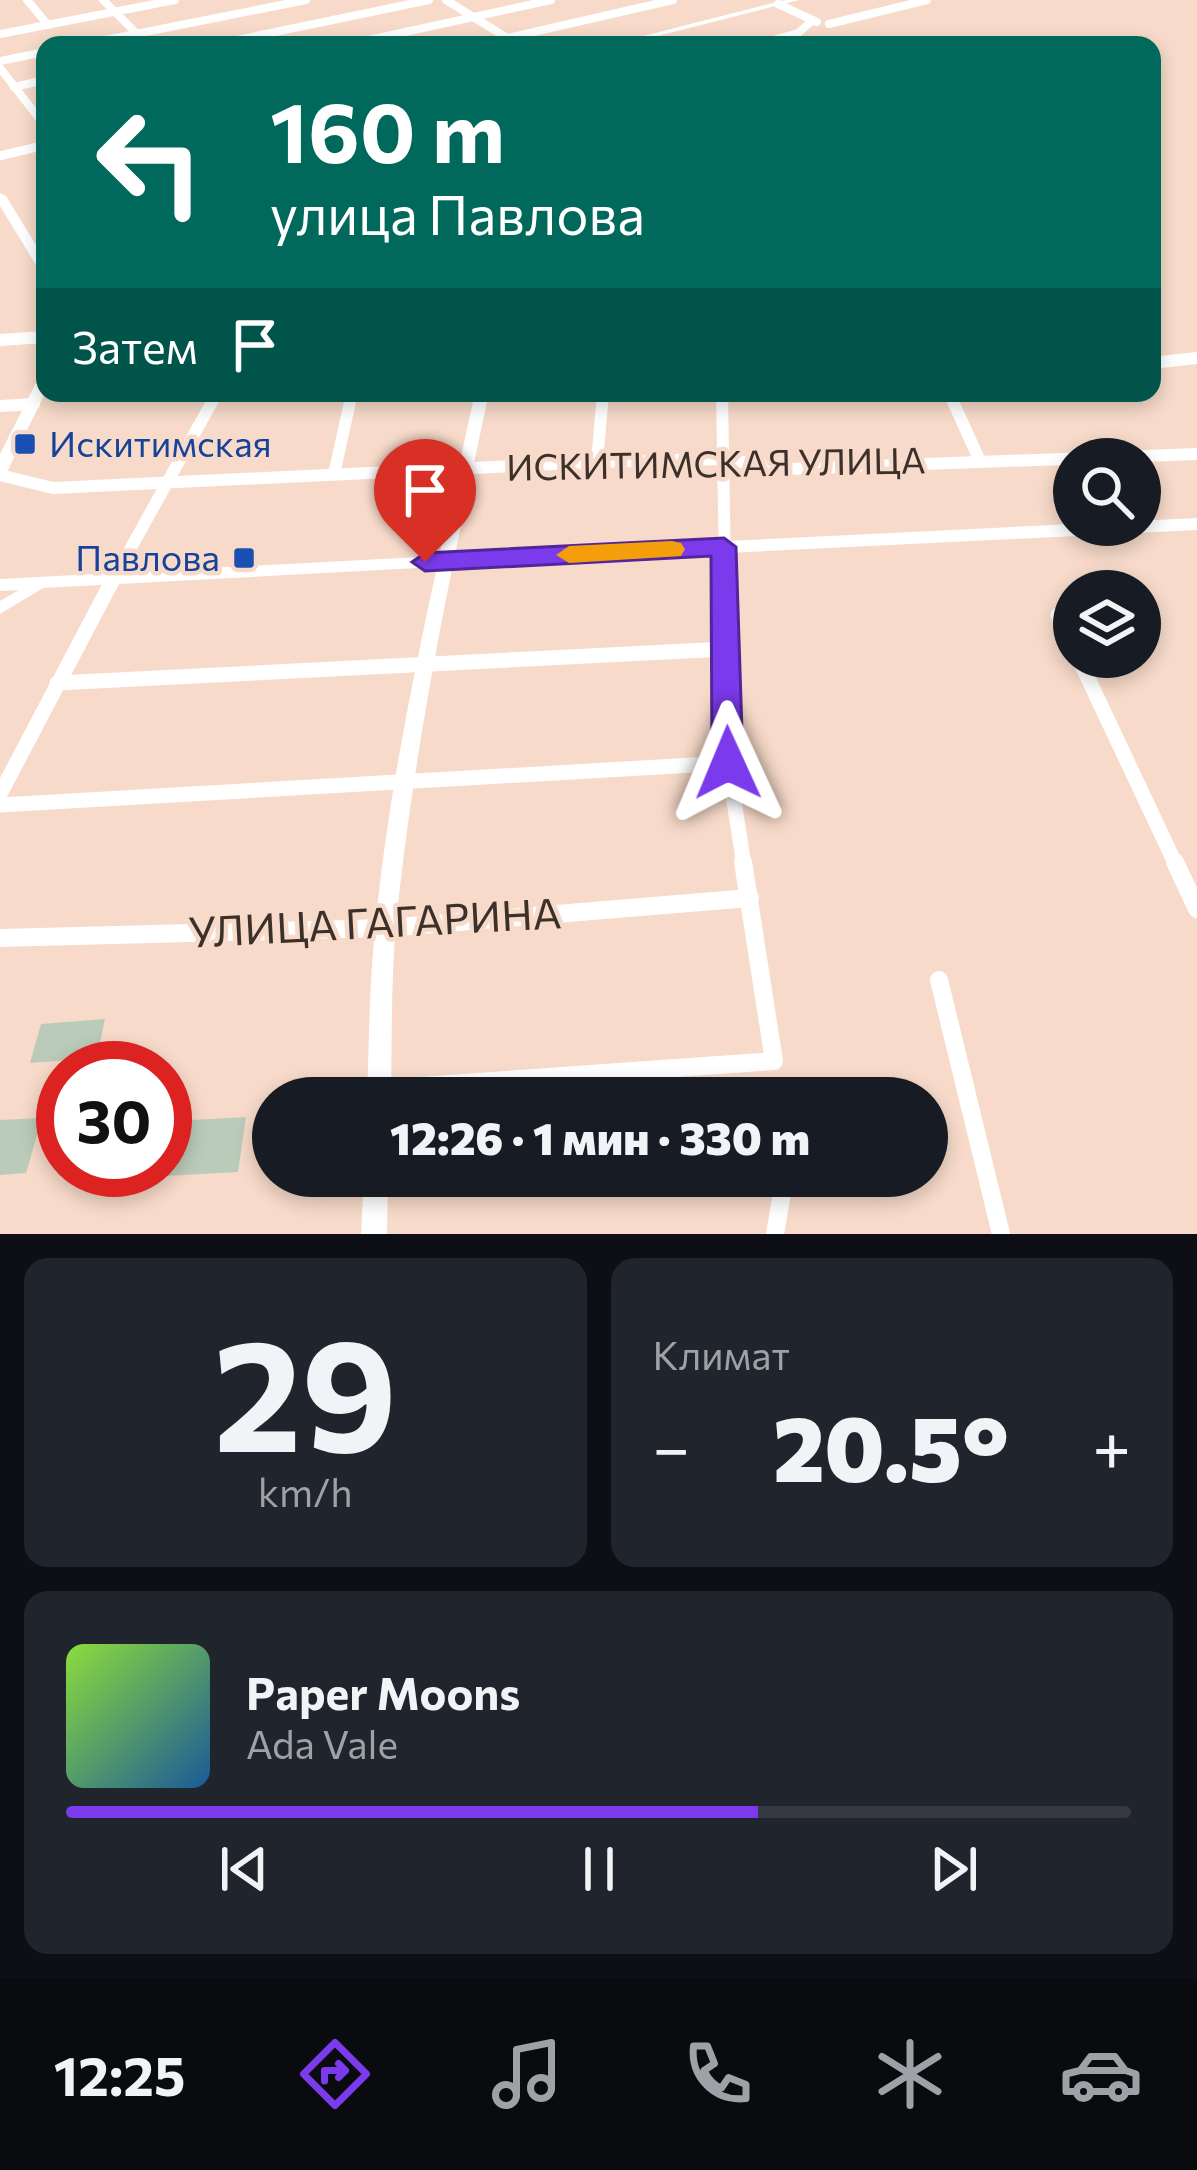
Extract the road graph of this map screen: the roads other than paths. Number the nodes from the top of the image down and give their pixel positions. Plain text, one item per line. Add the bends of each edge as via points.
1 (27, 0) edge
2 (103, 0) edge
3 (175, 0) edge
4 (306, 0) edge
5 (430, 0) edge
6 (446, 0) edge
7 (551, 0) edge
8 (673, 0) edge
9 (794, 0) edge
10 (927, 0) edge
11 (774, 2) edge
12 (116, 12) junction
13 (473, 17) junction
14 (812, 21) junction
15 (48, 25) junction
16 (0, 34) edge
17 (136, 34) junction
18 (126, 36) edge
19 (256, 36) edge
20 (387, 36) edge
21 (504, 36) edge
22 (516, 36) edge
23 (646, 36) edge
24 (787, 36) edge
25 (36, 55) edge
26 (0, 65) edge
27 (36, 82) edge
28 (14, 86) junction
29 (36, 108) edge
30 (36, 148) edge
31 (0, 156) edge
32 (0, 196) edge
33 (36, 255) edge
34 (36, 338) edge
35 (0, 340) edge
36 (1197, 358) edge
37 (1161, 362) edge
38 (36, 399) edge
39 (212, 402) edge
40 (350, 402) edge
41 (480, 402) edge
42 (602, 402) edge
43 (722, 402) edge
44 (954, 402) edge
45 (34, 404) junction
46 (0, 406) edge
47 (1197, 454) edge
48 (979, 459) junction
49 (723, 460) junction
50 (597, 462) junction
51 (465, 468) junction
52 (0, 472) edge
53 (334, 474) junction
54 (163, 484) junction
55 (1197, 524) edge
56 (724, 547) junction
57 (443, 561) junction
58 (114, 580) junction
59 (43, 584) junction
60 (0, 585) edge
61 (0, 608) edge
62 (726, 649) junction
63 (425, 663) junction
64 (1088, 678) edge
65 (57, 682) junction
66 (728, 763) junction
67 (406, 781) junction
68 (0, 794) edge
69 (0, 805) edge
70 (749, 898) junction
71 (1197, 909) edge
72 (386, 928) junction
73 (0, 938) edge
74 (939, 980) dead end
75 (380, 1077) edge
76 (582, 1077) edge
77 (375, 1197) edge
78 (781, 1197) edge
79 (374, 1234) edge
80 (775, 1234) edge
81 (1001, 1234) edge

1 - 15 street
2 - 12 street
3 - 12 street
4 - 17 street
5 - 19 street
6 - 13 street
7 - 13 street
8 - 22 street
9 - 11 street
10 - 14 street via 829,26
11 - 14 street
11 - 23 street
12 - 15 street
12 - 17 street
13 - 20 street
13 - 21 street
14 - 24 street
15 - 16 street
17 - 18 street
25 - 26 street
26 - 28 street
27 - 28 street
28 - 29 street
30 - 31 street
32 - 33 main road
34 - 35 street
36 - 37 street
38 - 45 main road
39 - 54 street
40 - 53 street
41 - 51 street
42 - 50 street
43 - 49 street
44 - 48 street
45 - 46 street
45 - 52 main road
47 - 48 street, ИСКИТИМСКАЯ УЛИЦА
48 - 49 street, ИСКИТИМСКАЯ УЛИЦА via 790,469
49 - 50 street, ИСКИТИМСКАЯ УЛИЦА
49 - 56 street
50 - 51 street, ИСКИТИМСКАЯ УЛИЦА
51 - 53 street, ИСКИТИМСКАЯ УЛИЦА
51 - 57 street
52 - 54 street, ИСКИТИМСКАЯ УЛИЦА via 53,488
53 - 54 street, ИСКИТИМСКАЯ УЛИЦА
54 - 58 street
55 - 56 street
56 - 57 street
56 - 62 street
57 - 58 street
57 - 63 street
58 - 59 street
58 - 65 street
59 - 60 street
59 - 61 street
62 - 63 street
62 - 66 street
63 - 65 street
63 - 67 street
64 - 71 street
65 - 68 street
66 - 67 street
66 - 70 street
67 - 69 street
67 - 72 street
70 - 72 street, УЛИЦА ГАГАРИНА
70 - 76 street via 773,1061
72 - 73 street, УЛИЦА ГАГАРИНА
72 - 75 street
74 - 81 street
77 - 79 street
78 - 80 street

